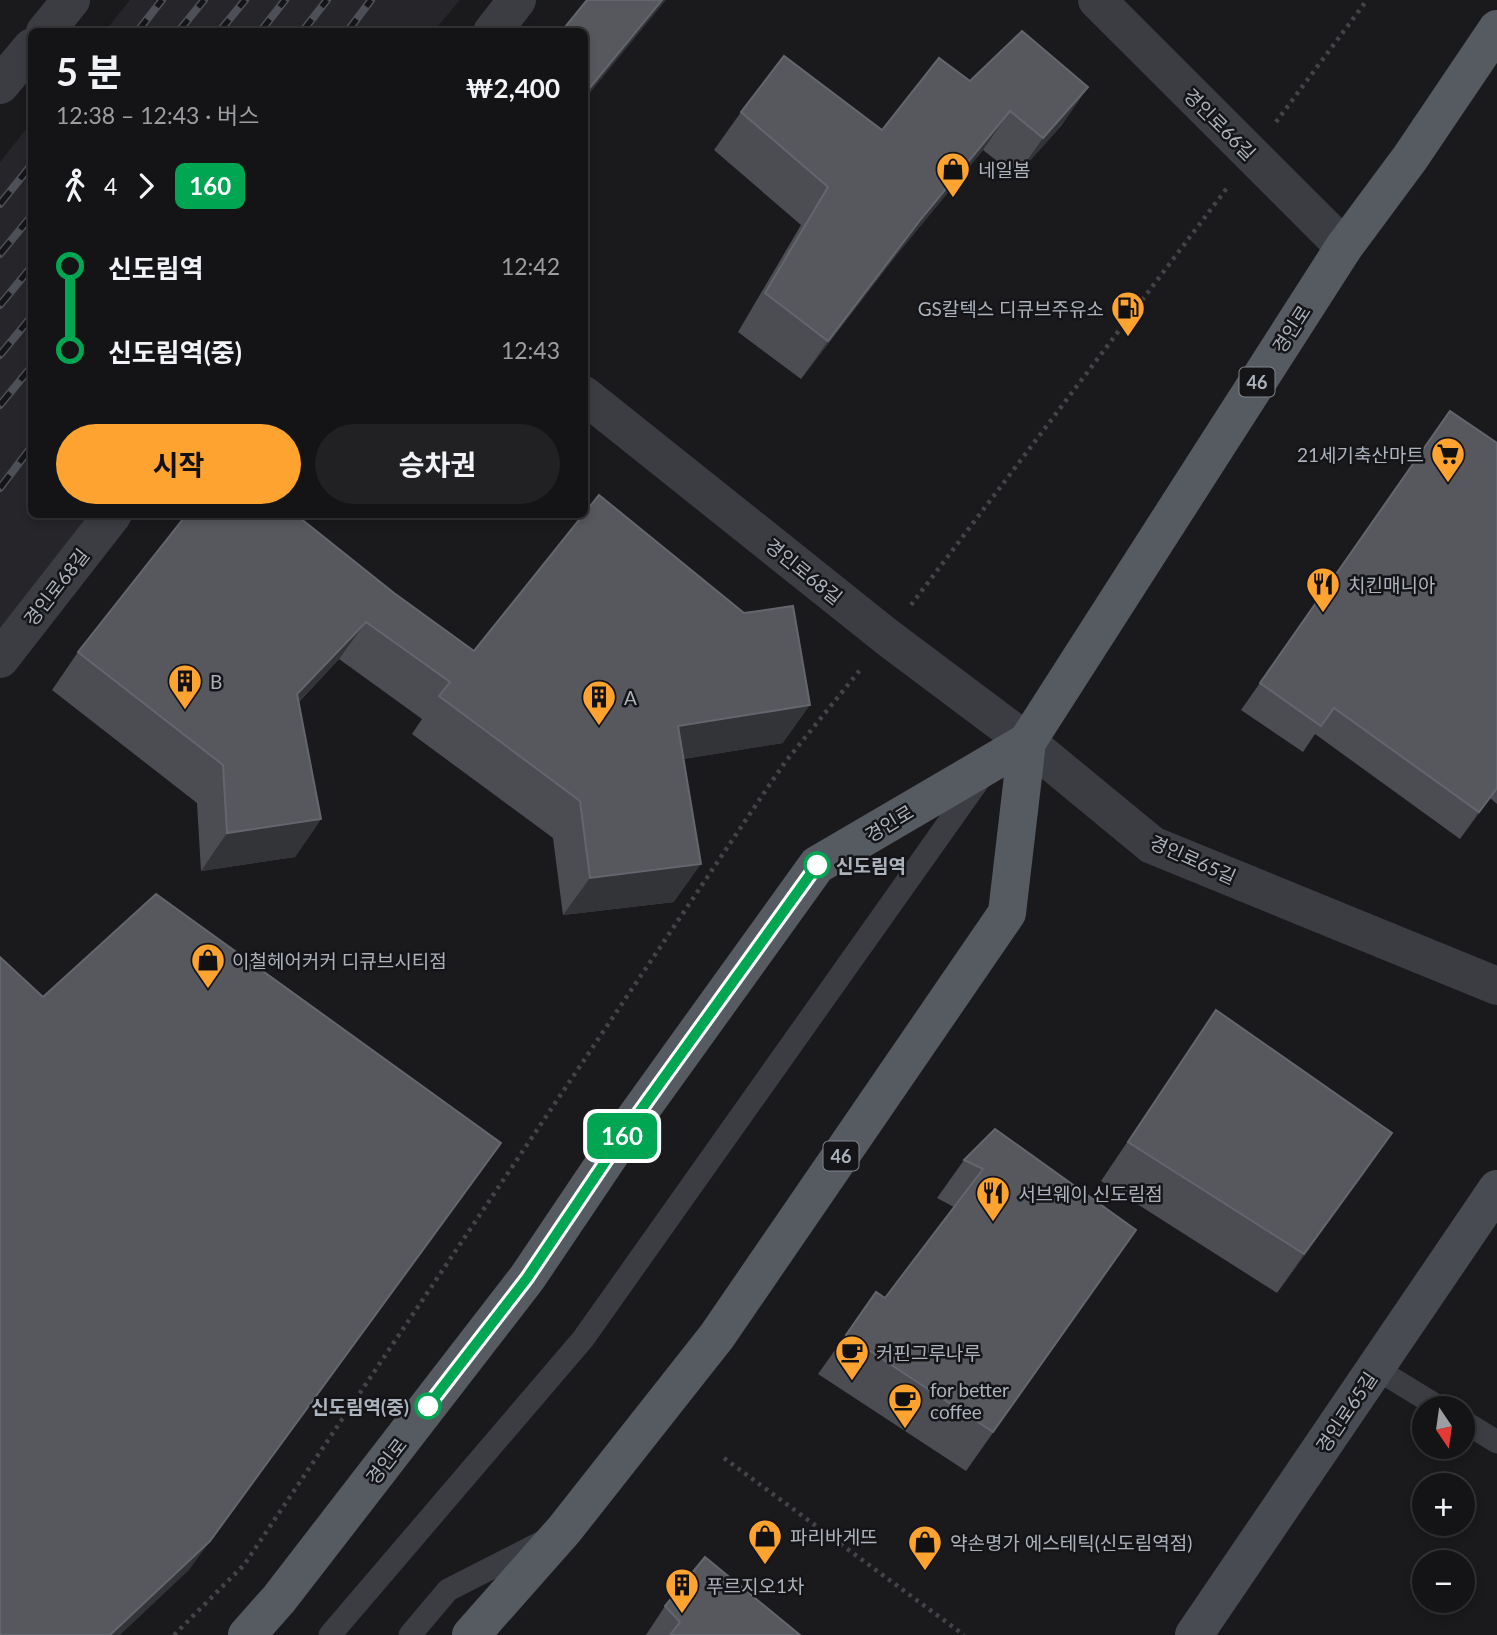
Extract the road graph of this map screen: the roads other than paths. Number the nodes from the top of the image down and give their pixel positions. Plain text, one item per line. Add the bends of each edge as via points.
1 (71, 0) edge
2 (517, 0) edge
3 (1097, 0) edge
4 (48, 28) edge
5 (495, 28) edge
6 (1497, 29) edge
7 (28, 52) edge
8 (0, 85) edge
9 (1344, 247) junction
10 (588, 398) edge
11 (110, 518) edge
12 (0, 659) edge
13 (1027, 742) junction
14 (991, 762) junction
15 (1497, 986) edge
16 (1497, 1189) edge
17 (1375, 1368) junction
18 (1421, 1396) edge
19 (1475, 1428) edge
20 (1497, 1442) edge
21 (564, 1530) junction
22 (247, 1635) edge
23 (330, 1635) edge
24 (410, 1635) edge
25 (471, 1635) edge
26 (1194, 1635) edge

1 - 4 street
2 - 5 street
3 - 9 street, 경인로66길
6 - 9 main road, 경인로 / 46
7 - 8 street
9 - 13 main road, 경인로 / 46
10 - 13 street, 경인로68길 via 887,637
11 - 12 street, 경인로68길
13 - 14 main road, 경인로 / 46
13 - 15 street, 경인로65길 via 1152,845
13 - 21 main road, 경인로 / 46 via 1007,913 717,1336
14 - 22 main road, 경인로 / 46 via 817,865 630,1125 527,1278
14 - 23 lane via 583,1339
16 - 17 street, 경인로65길
17 - 18 lane
17 - 26 street, 경인로65길
19 - 20 lane
21 - 24 lane via 449,1590
21 - 25 main road, 경인로 / 46

